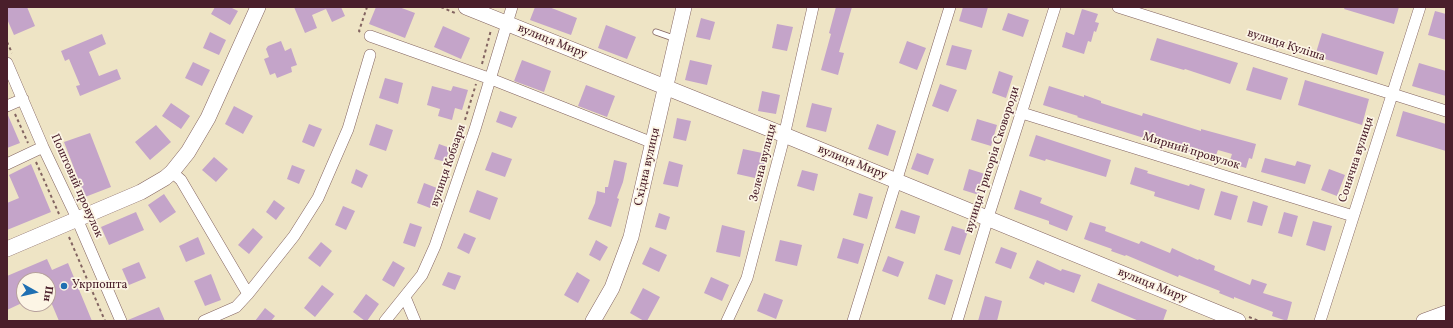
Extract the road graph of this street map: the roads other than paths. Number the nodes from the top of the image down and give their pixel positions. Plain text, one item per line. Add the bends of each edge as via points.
1 (258, 7) edge
2 (466, 7) edge
3 (512, 7) edge
4 (684, 7) edge
5 (814, 7) edge
6 (950, 7) edge
7 (1055, 7) edge
8 (1118, 7) edge
9 (1420, 7) edge
10 (507, 24) junction
11 (656, 32) dead end
12 (370, 36) dead end
13 (677, 39) junction
14 (370, 55) dead end
15 (7, 63) edge
16 (491, 79) junction
17 (666, 87) junction
18 (1392, 94) junction
19 (23, 99) junction
20 (9, 105) edge
21 (1446, 111) edge
22 (1022, 113) junction
23 (784, 135) junction
24 (653, 144) junction
25 (44, 147) junction
26 (7, 164) edge
27 (172, 172) junction
28 (897, 181) junction
29 (1353, 216) junction
30 (988, 218) junction
31 (70, 222) junction
32 (7, 249) edge
33 (248, 294) junction
34 (405, 297) junction
35 (1446, 313) edge
36 (120, 321) edge
37 (204, 321) edge
38 (385, 321) edge
39 (415, 321) edge
40 (593, 321) edge
41 (728, 321) edge
42 (853, 321) edge
43 (957, 321) edge
44 (1238, 321) edge
45 (1320, 321) edge
46 (1424, 321) edge

1 - 27 street via 208,118 188,152
2 - 10 street, вулиця Миру
3 - 10 street, вулиця Кобзаря
4 - 13 street, Східна вулиця
5 - 23 street, Зелена вулиця
6 - 28 street
7 - 22 street, вулиця Григорія Сковороди
8 - 18 street, вулиця Куліша
9 - 18 street, Сонячна вулиця
10 - 16 street, вулиця Кобзаря
10 - 17 street, вулиця Миру
11 - 13 lane
12 - 16 street
13 - 17 street, Східна вулиця
14 - 33 street via 348,129 318,198 294,236
15 - 19 street, Поштовий провулок
16 - 24 street
16 - 34 street, вулиця Кобзаря via 435,246 422,275
17 - 23 street, вулиця Миру
17 - 24 street, Східна вулиця
18 - 21 street, вулиця Куліша
18 - 29 street, Сонячна вулиця
19 - 20 street
19 - 25 street, Поштовий провулок
22 - 29 street, Мирний провулок
22 - 30 street, вулиця Григорія Сковороди
23 - 28 street, вулиця Миру
23 - 41 street, Зелена вулиця via 747,278
24 - 40 street, Східна вулиця via 631,237 612,288
25 - 26 street
25 - 31 street, Поштовий провулок
27 - 31 street via 141,192
27 - 33 street via 181,180
28 - 30 street, вулиця Миру
28 - 42 street
29 - 45 street, Сонячна вулиця
30 - 43 street, вулиця Григорія Сковороди
30 - 44 street, вулиця Миру
31 - 32 street
31 - 36 street, Поштовий провулок
33 - 37 street via 236,307
34 - 38 street, вулиця Кобзаря
34 - 39 street
35 - 46 street

